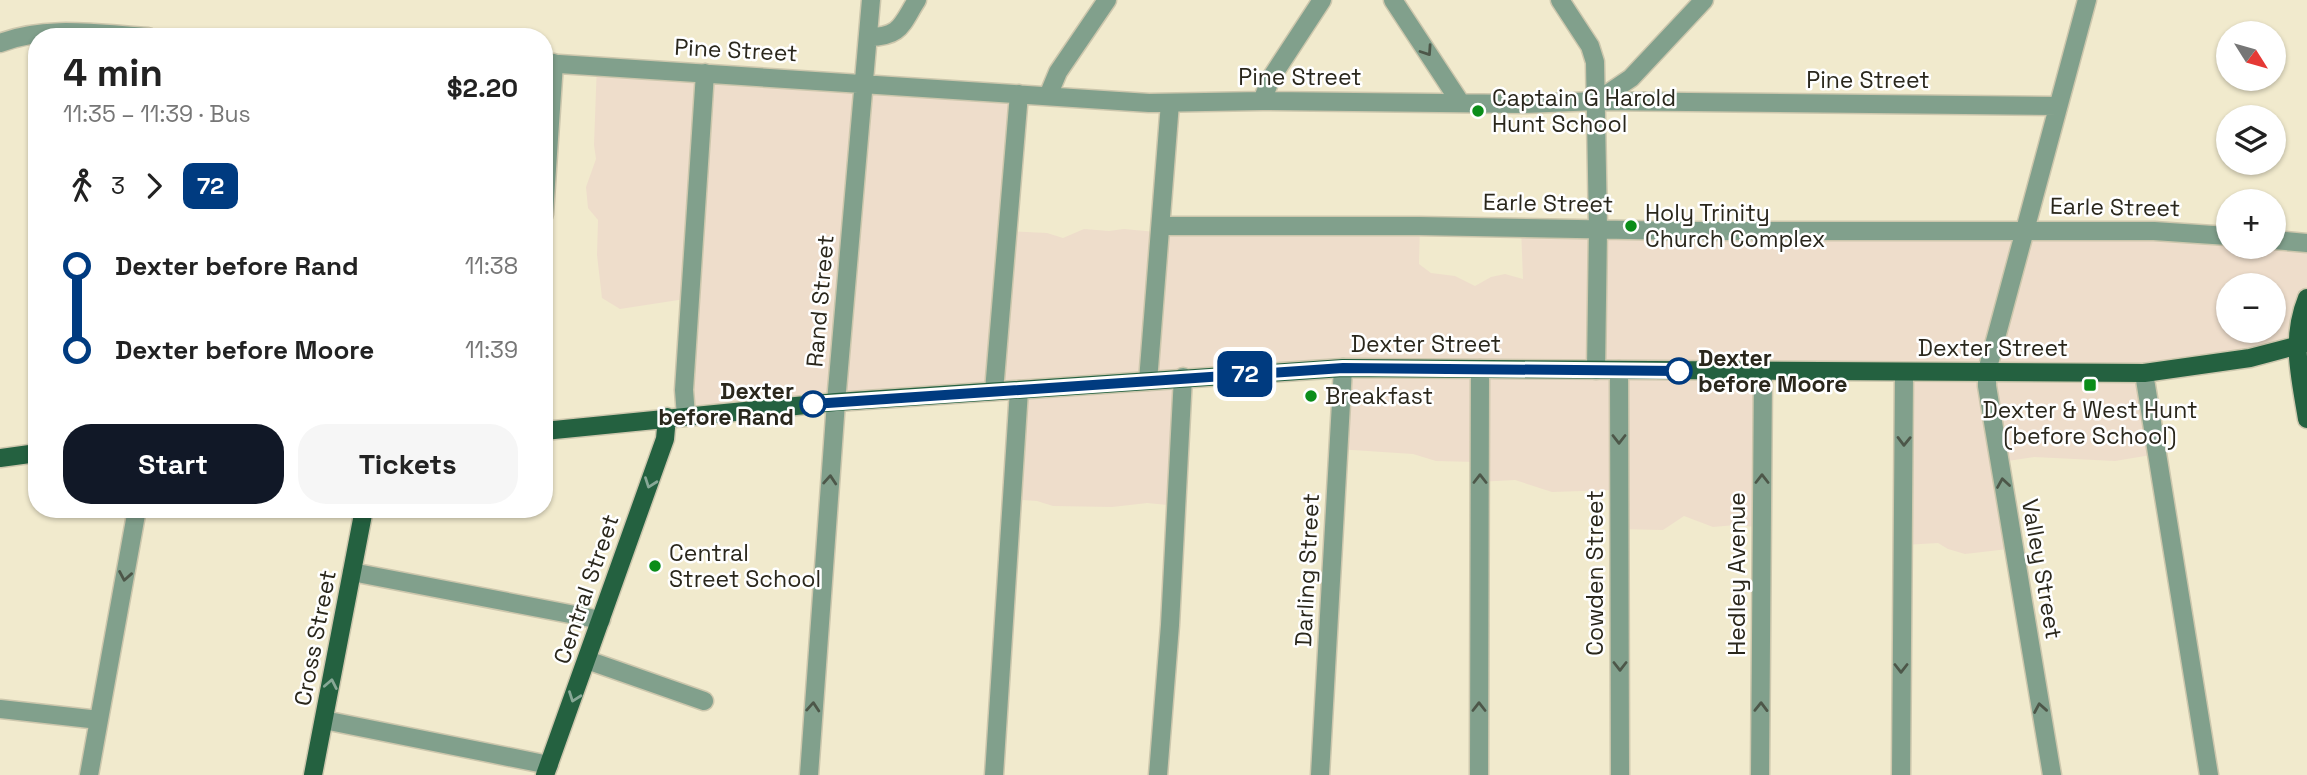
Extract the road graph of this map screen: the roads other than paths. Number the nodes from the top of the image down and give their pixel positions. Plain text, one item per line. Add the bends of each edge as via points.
1 (871, 0) edge
2 (917, 0) edge
3 (1107, 0) edge
4 (1322, 0) edge
5 (1393, 0) edge
6 (1560, 0) edge
7 (1704, 0) edge
8 (2087, 0) edge
9 (28, 34) edge
10 (868, 37) junction
11 (0, 43) edge
12 (553, 63) edge
13 (705, 73) junction
14 (864, 83) junction
15 (1019, 94) junction
16 (1048, 96) junction
17 (1262, 101) junction
18 (1597, 101) junction
19 (1461, 102) junction
20 (1170, 103) junction
21 (2058, 106) junction
22 (1161, 226) junction
23 (1598, 229) junction
24 (2025, 230) junction
25 (2216, 235) edge
26 (2286, 241) edge
27 (2307, 243) edge
28 (2307, 298) edge
29 (2302, 345) edge
30 (1343, 368) junction
31 (1480, 369) junction
32 (1596, 370) junction
33 (1619, 370) junction
34 (1987, 371) junction
35 (1763, 372) junction
36 (1904, 373) junction
37 (2144, 373) junction
38 (1183, 377) junction
39 (1148, 380) junction
40 (1019, 390) junction
41 (994, 391) junction
42 (836, 402) junction
43 (686, 415) junction
44 (667, 417) junction
45 (2307, 419) edge
46 (553, 430) edge
47 (28, 454) edge
48 (0, 458) edge
49 (135, 518) edge
50 (362, 518) edge
51 (352, 572) junction
52 (601, 620) junction
53 (587, 660) junction
54 (704, 701) dead end
55 (0, 709) edge
56 (99, 720) junction
57 (324, 720) junction
58 (547, 770) edge
59 (89, 775) edge
60 (313, 775) edge
61 (808, 775) edge
62 (994, 775) edge
63 (1158, 775) edge
64 (1320, 775) edge
65 (1479, 775) edge
66 (1619, 775) edge
67 (1760, 775) edge
68 (1900, 775) edge
69 (2052, 775) edge
70 (2209, 775) edge

1 - 10 street, Rand Street
2 - 10 street via 892,35
3 - 16 street via 1058,72
4 - 17 street via 1271,78
5 -> 19 street
6 - 18 street via 1590,46
7 - 18 street via 1631,78
8 - 21 street
9 - 11 street
10 - 14 street, Rand Street
12 - 13 street, Pine Street
13 - 14 street, Pine Street
13 - 43 street
14 - 15 street, Pine Street
14 - 42 street, Rand Street
15 - 16 street, Pine Street
15 - 41 street
16 - 20 street, Pine Street
17 - 19 street, Pine Street
17 - 20 street, Pine Street
18 - 19 street, Pine Street
18 - 21 street, Pine Street
18 - 23 street
20 - 22 street
21 - 24 street
22 - 23 street, Earle Street
22 - 39 street
23 - 24 street, Earle Street
23 - 32 street
24 - 25 street, Earle Street
24 - 34 street
26 - 27 street
28 - 29 main road via 2299,317
29 - 37 main road, Dexter Street via 2250,358
29 - 45 main road
30 - 31 main road, Dexter Street
30 - 38 main road, Dexter Street
30 - 64 street, Darling Street
31 - 32 main road, Dexter Street
65 -> 31 street
32 - 33 main road, Dexter Street
33 - 35 main road, Dexter Street
33 -> 66 street, Cowden Street
34 - 36 main road, Dexter Street
34 - 37 main road, Dexter Street
69 -> 34 street, Valley Street
35 - 36 main road, Dexter Street
67 -> 35 street, Hedley Avenue
36 -> 68 street
37 - 70 street
38 - 39 main road, Dexter Street
38 - 63 street
39 - 40 main road, Dexter Street
40 - 41 main road, Dexter Street
40 - 62 street
41 - 42 main road, Dexter Street
42 - 43 main road, Dexter Street
61 -> 42 street, Rand Street
43 - 44 main road, Dexter Street
44 - 46 main road, Dexter Street
44 -> 52 main road, Central Street via 665,439
47 - 48 main road
49 -> 56 street
50 - 51 main road, Cross Street
51 - 52 street
57 -> 51 main road, Cross Street
52 - 53 main road, Central Street
53 - 54 street
53 -> 58 main road, Central Street
55 - 56 street
56 - 59 street
57 - 58 street
57 - 60 main road, Cross Street

